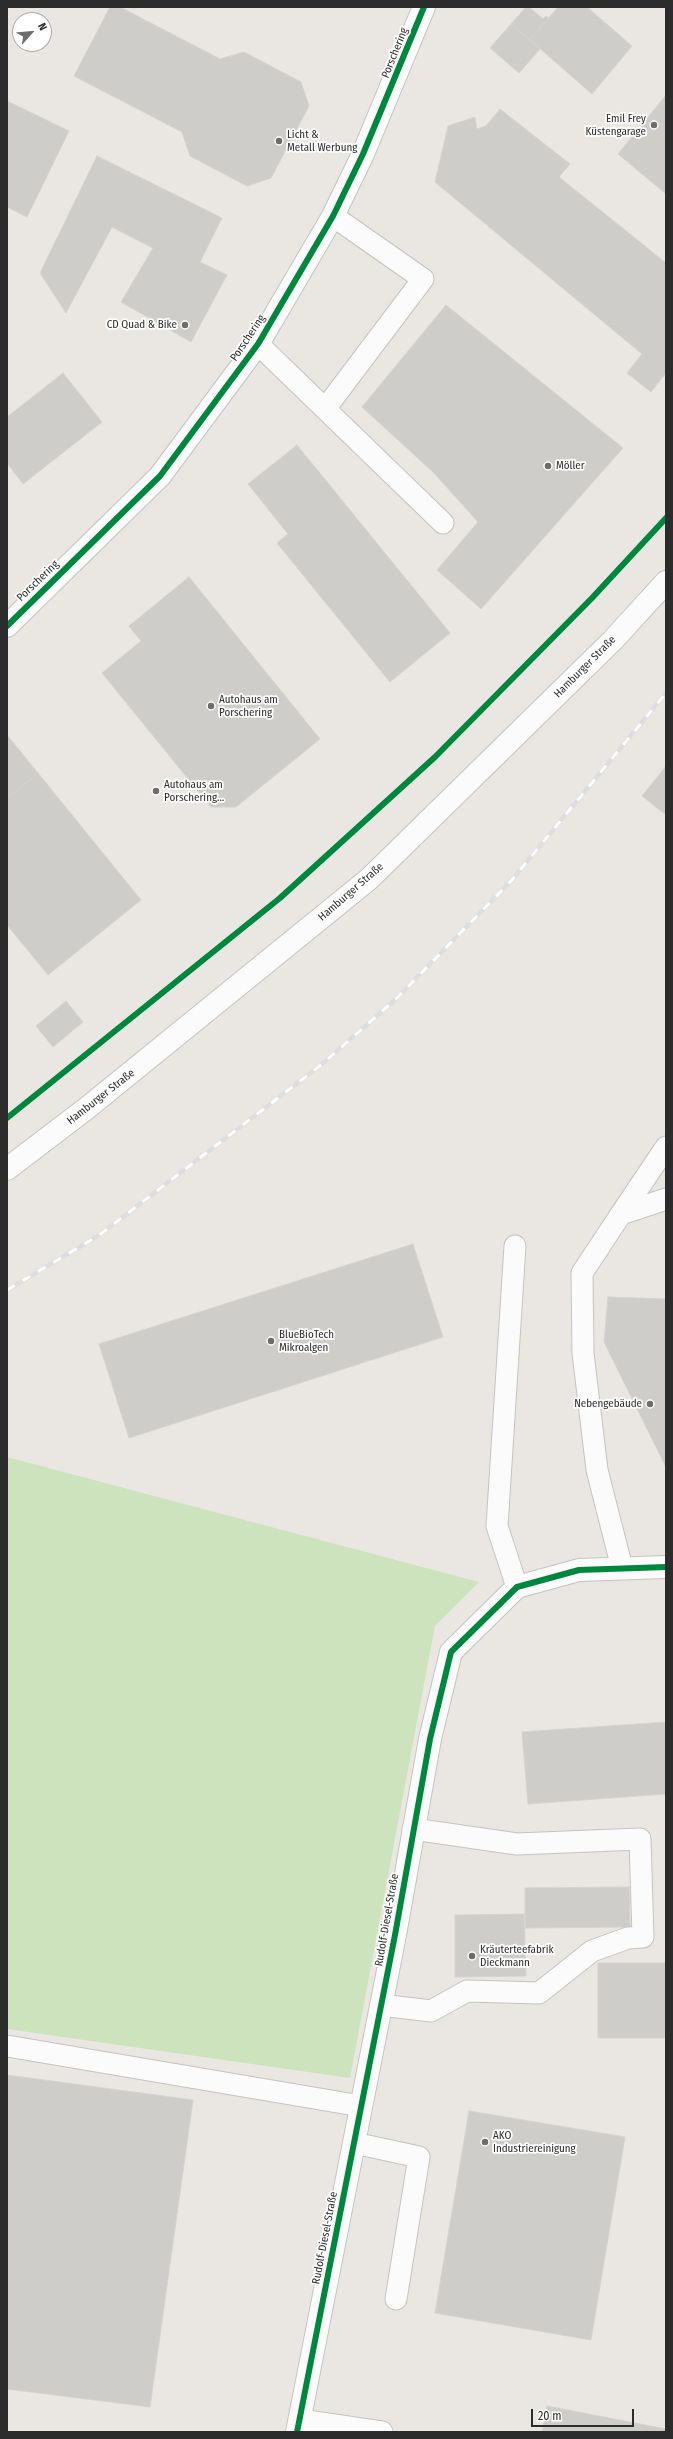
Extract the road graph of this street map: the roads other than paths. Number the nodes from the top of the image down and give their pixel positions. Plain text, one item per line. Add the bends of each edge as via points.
1 (424, 7) edge
2 (334, 216) junction
3 (258, 344) junction
4 (325, 409) junction
5 (443, 523) dead end
6 (666, 582) edge
7 (7, 626) edge
8 (666, 1147) edge
9 (7, 1169) edge
10 (666, 1199) edge
11 (621, 1214) junction
12 (515, 1246) dead end
13 (666, 1566) edge
14 (622, 1568) junction
15 (517, 1587) junction
16 (413, 1829) junction
17 (381, 2005) junction
18 (7, 2046) edge
19 (361, 2106) junction
20 (354, 2143) junction
21 (396, 2300) dead end
22 (298, 2426) edge
23 (382, 2432) edge

1 - 2 street, Porschering via 363,154
2 - 3 street, Porschering
2 - 4 lane via 423,279
3 - 4 lane
3 - 7 street, Porschering via 160,476
4 - 5 lane
6 - 9 street, Hamburger Straße via 613,640 369,879 87,1108
8 - 11 lane
10 - 11 lane
11 - 14 lane via 582,1273 583,1353 597,1470
12 - 15 lane via 497,1526
13 - 14 street, Rudolf-Diesel-Straße
14 - 15 street, Rudolf-Diesel-Straße via 579,1570
15 - 16 street, Rudolf-Diesel-Straße via 451,1652 430,1739
16 - 17 street, Rudolf-Diesel-Straße
16 - 17 lane via 517,1844 640,1839 643,1937 628,1938 592,1951 539,1993 467,1991 431,2011
17 - 19 street, Rudolf-Diesel-Straße
18 - 19 lane
19 - 20 street, Rudolf-Diesel-Straße
20 - 21 lane via 419,2157
20 - 22 street, Rudolf-Diesel-Straße
22 - 23 lane

